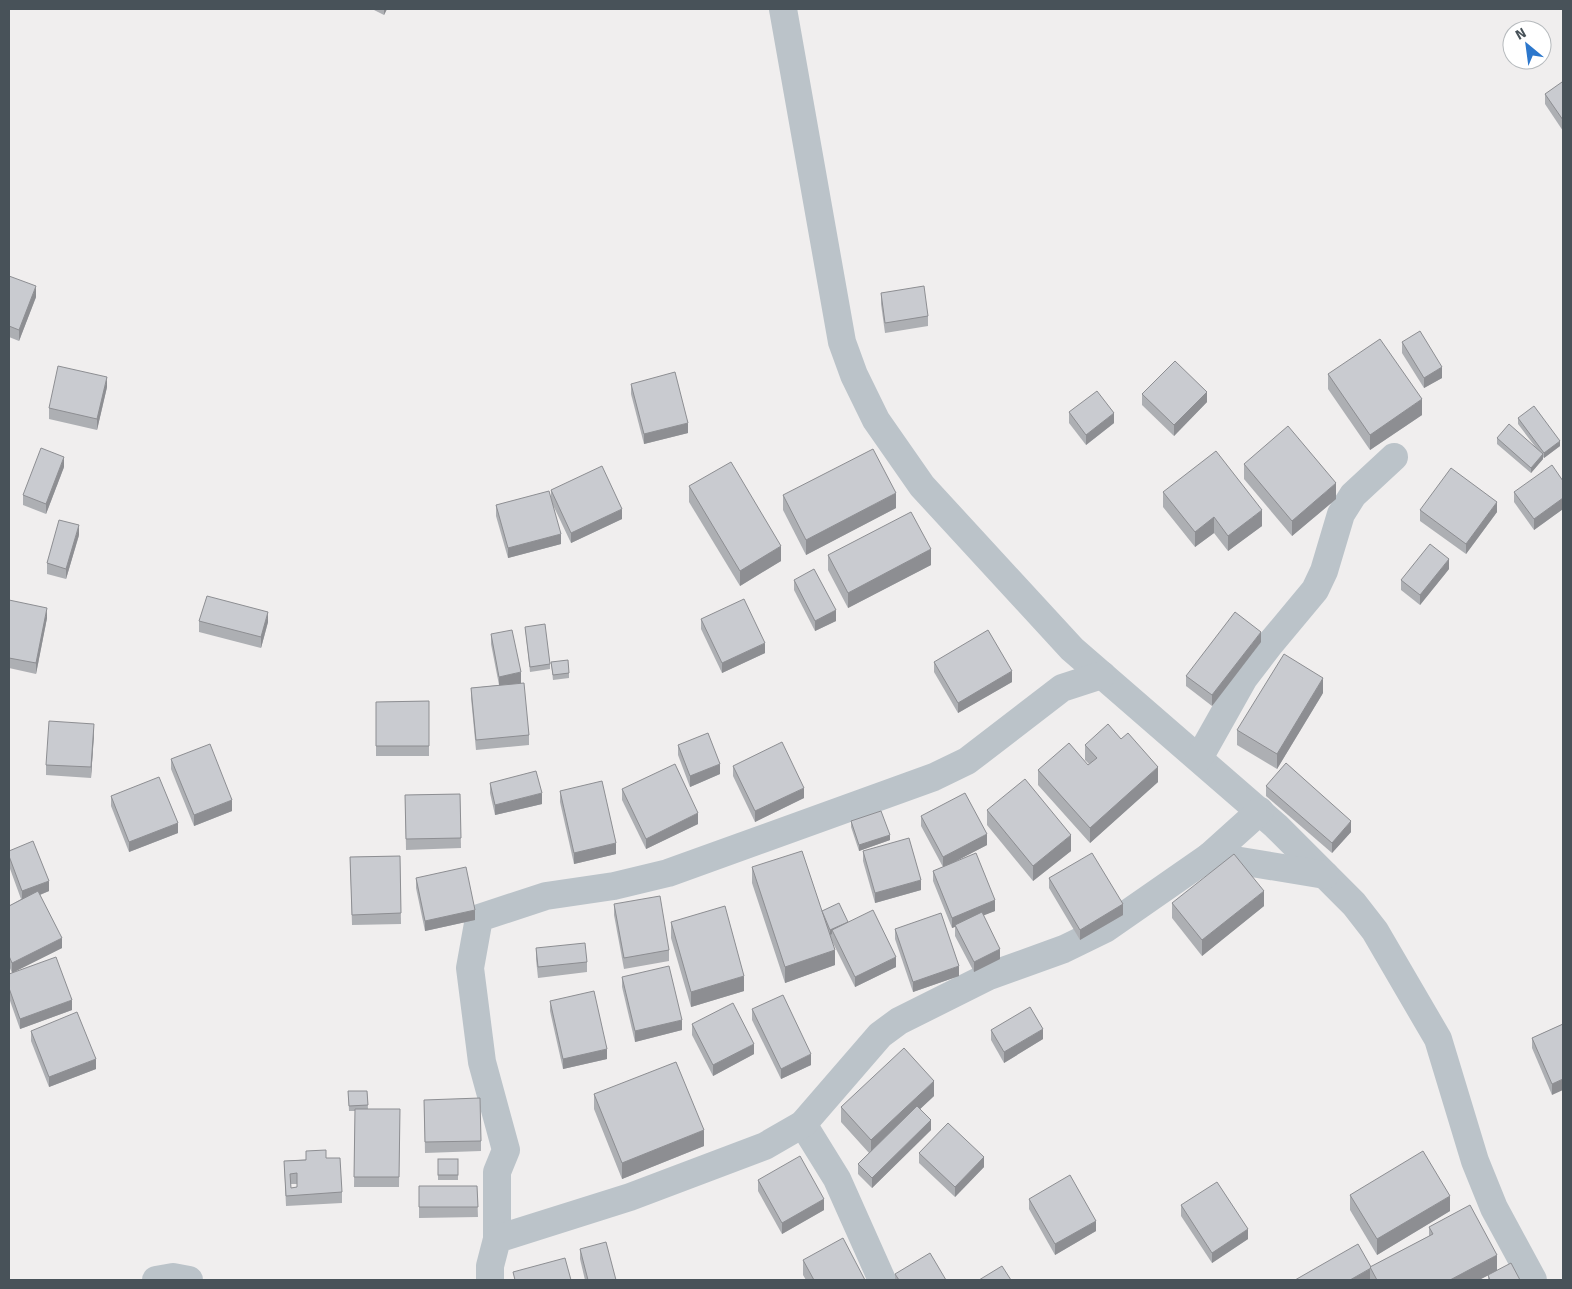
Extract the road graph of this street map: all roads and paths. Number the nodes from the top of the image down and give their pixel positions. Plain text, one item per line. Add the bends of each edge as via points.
1 (783, 9) edge
2 (1394, 457) dead end
3 (1102, 675) junction
4 (1199, 758) junction
5 (1260, 811) junction
6 (1210, 856) junction
7 (1325, 875) junction
8 (803, 1124) junction
9 (497, 1238) junction
10 (156, 1280) edge
11 (189, 1280) edge
12 (490, 1280) edge
13 (882, 1280) edge
14 (1533, 1280) edge

1 - 3 street via 840,333 854,375 876,420 922,486 1072,649
2 - 4 street via 1353,495 1341,514 1315,590 1244,678
3 - 4 street
3 - 9 street via 1062,688 967,761 934,777 668,873 614,886 546,896 479,918 470,968 482,1062 506,1150 498,1172
4 - 5 street
5 - 6 street
5 - 7 street
6 - 7 street
6 - 8 street via 1105,929 1064,949 989,976 898,1021 880,1035
7 - 14 street via 1375,931 1438,1039 1474,1161 1494,1208
8 - 9 street via 765,1146 639,1193
8 - 13 street via 837,1179
9 - 12 street
10 - 11 street via 173,1277

